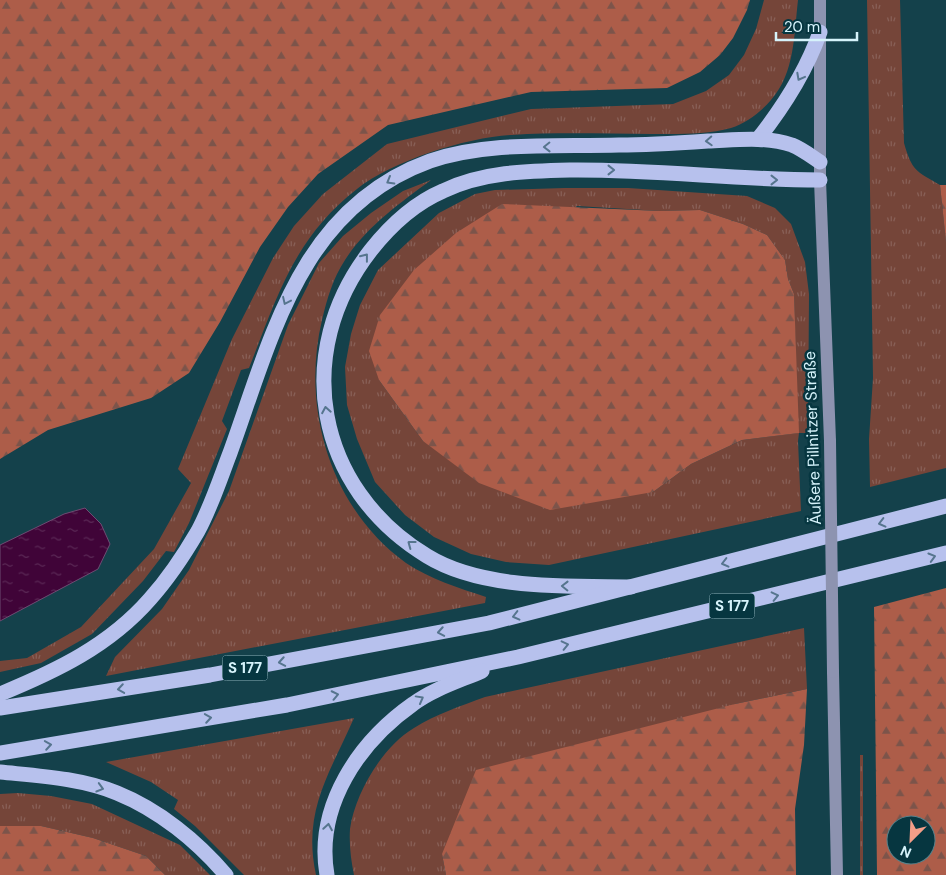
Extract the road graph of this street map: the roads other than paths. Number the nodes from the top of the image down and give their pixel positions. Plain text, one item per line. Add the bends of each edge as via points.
1 (820, 0) edge
2 (820, 32) junction
3 (758, 139) junction
4 (820, 162) junction
5 (820, 180) junction
6 (946, 506) edge
7 (946, 553) edge
8 (631, 587) junction
9 (518, 656) junction
10 (0, 694) edge
11 (0, 708) edge
12 (0, 753) edge
13 (0, 772) edge
14 (226, 875) edge
15 (327, 875) edge
16 (837, 875) edge

1 - 2 main road, Äußere Pillnitzer Straße
2 -> 3 highway via 797,84
2 - 4 main road, Äußere Pillnitzer Straße
3 - 4 highway via 792,145
3 -> 10 highway via 471,152 431,161 390,180 360,200 313,250 296,280 199,529 175,566 125,625 93,650 58,670
4 - 5 main road, Äußere Pillnitzer Straße
8 -> 5 highway via 552,585 457,570 427,556 375,514 356,490 332,437 322,378 328,342 354,272 380,239 408,212 441,192 492,176 616,170 766,180
5 - 16 main road, Äußere Pillnitzer Straße, bridge via 830,440
6 -> 8 highway, S 177
9 -> 7 highway, S 177
8 -> 11 highway, S 177 via 489,623 210,675
12 -> 9 highway, S 177 via 287,705
15 -> 9 highway via 326,843 330,814 340,787 367,744 414,702
13 -> 14 highway via 51,777 116,793 161,817 189,838

